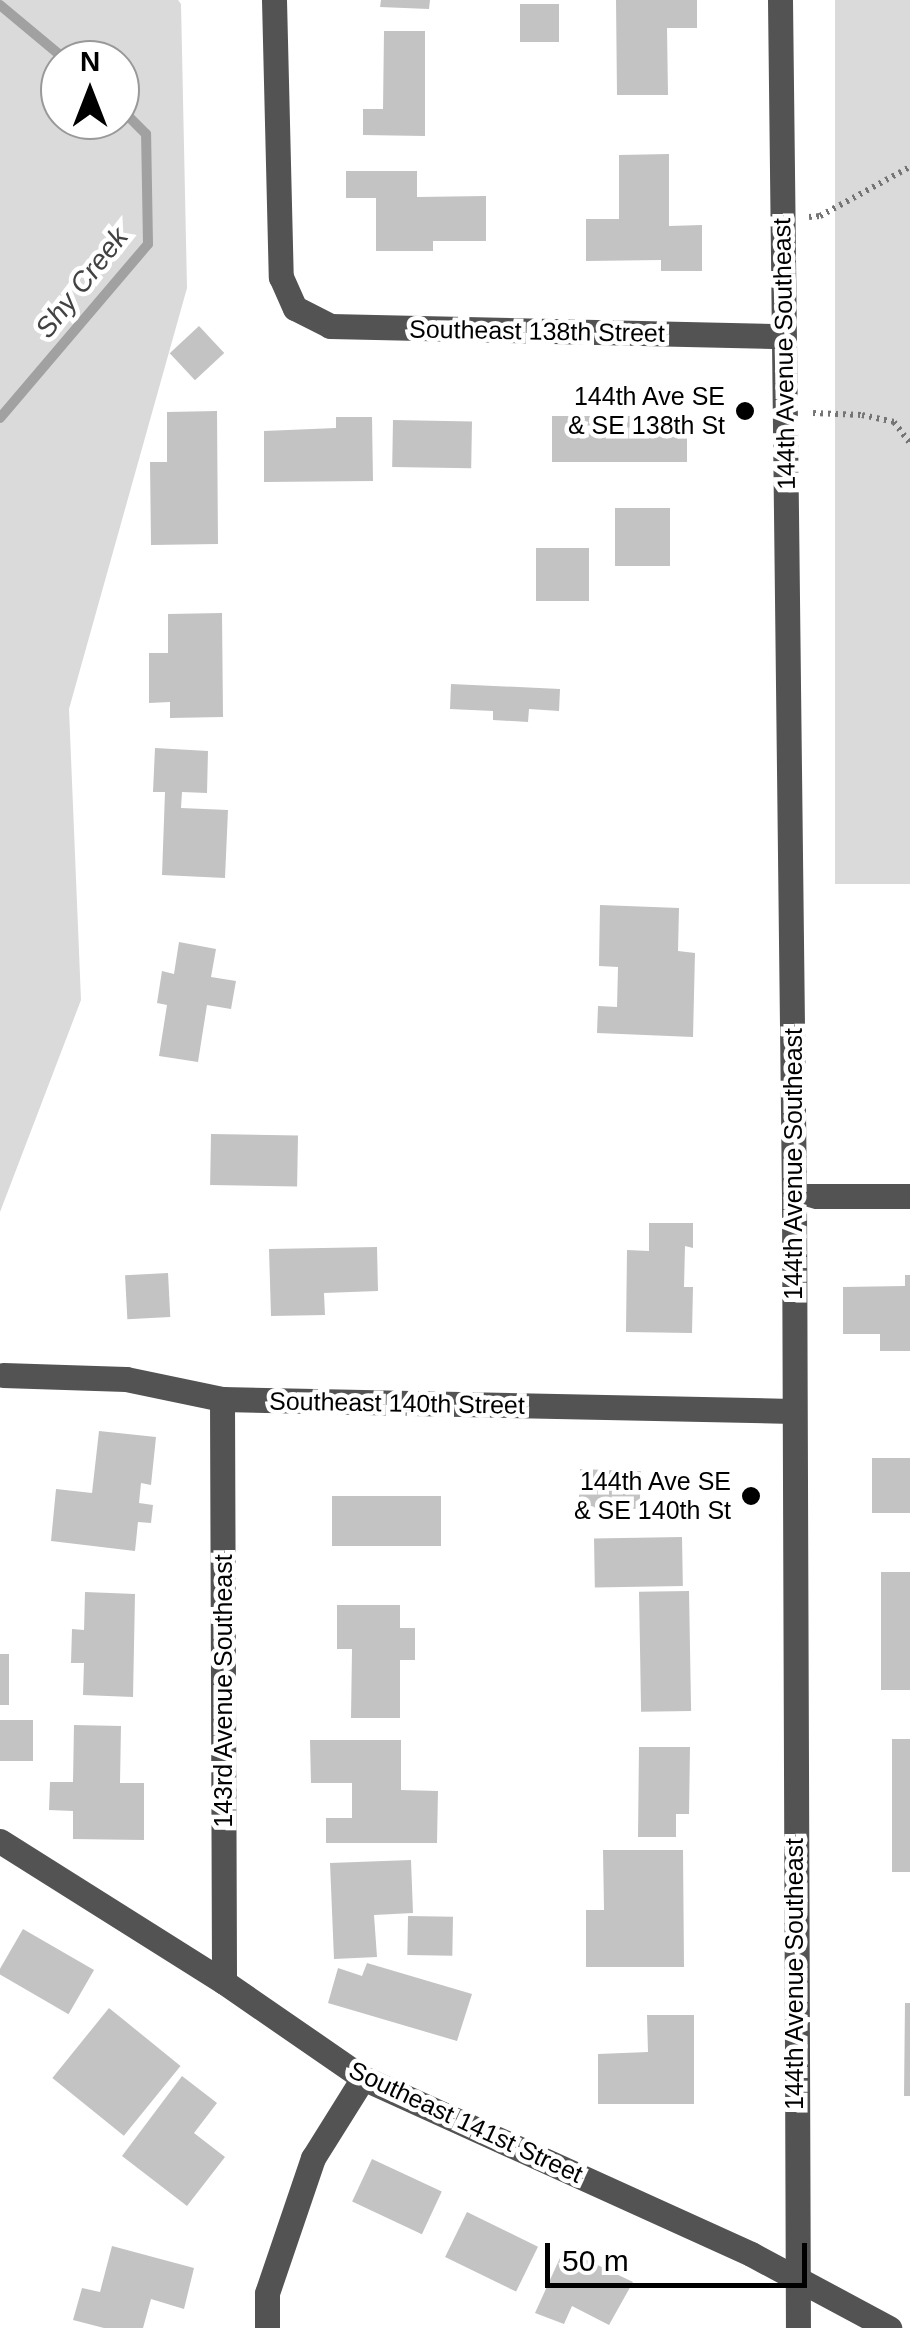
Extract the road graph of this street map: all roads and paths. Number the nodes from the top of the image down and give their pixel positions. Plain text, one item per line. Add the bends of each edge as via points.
1 (274, 0) edge
2 (780, 0) edge
3 (910, 167) edge
4 (820, 216) dead end
5 (783, 336) junction
6 (811, 413) dead end
7 (910, 443) edge
8 (794, 1196) junction
9 (910, 1196) edge
10 (3, 1374) dead end
11 (222, 1399) junction
12 (794, 1412) junction
13 (0, 1841) edge
14 (224, 1982) junction
15 (363, 2078) junction
16 (797, 2278) junction
17 (267, 2328) edge
18 (798, 2328) edge
19 (889, 2328) edge

1 - 5 street, Southeast 138th Street via 281,277 295,308 330,326
2 - 5 street, 144th Avenue Southeast
3 - 4 path
5 - 8 street, 144th Avenue Southeast
6 - 7 path via 894,422
8 - 9 street
8 - 12 street, 144th Avenue Southeast
10 - 11 street, Southeast 140th Street via 126,1379
11 - 12 street, Southeast 140th Street
11 - 14 street, 143rd Avenue Southeast
12 - 16 street, 144th Avenue Southeast
13 - 14 street, Southeast 141st Street
14 - 15 street, Southeast 141st Street
15 - 16 street, Southeast 141st Street
15 - 17 street via 314,2158 266,2294
16 - 18 street, 144th Avenue Southeast
16 - 19 street, Southeast 141st Street

